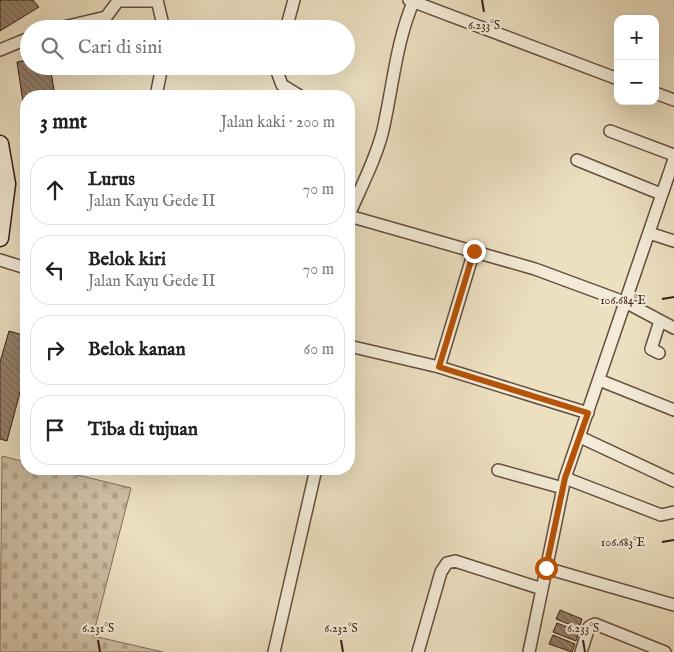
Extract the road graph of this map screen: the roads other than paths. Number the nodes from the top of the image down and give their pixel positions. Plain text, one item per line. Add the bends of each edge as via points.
1 (157, 0) edge
2 (294, 0) edge
3 (412, 1) edge
4 (92, 20) edge
5 (162, 20) edge
6 (288, 20) edge
7 (20, 42) edge
8 (0, 50) edge
9 (160, 75) edge
10 (278, 75) edge
11 (614, 77) edge
12 (157, 90) edge
13 (290, 90) edge
14 (659, 94) edge
15 (674, 100) edge
16 (610, 131) dead end
17 (0, 144) edge
18 (674, 157) edge
19 (577, 160) dead end
20 (661, 194) junction
21 (355, 201) edge
22 (355, 218) edge
23 (649, 232) junction
24 (0, 238) edge
25 (674, 241) edge
26 (474, 251) junction
27 (0, 260) edge
28 (20, 266) edge
29 (627, 303) junction
30 (660, 321) junction
31 (674, 328) edge
32 (355, 349) edge
33 (659, 353) dead end
34 (439, 367) junction
35 (599, 380) junction
36 (674, 410) edge
37 (588, 413) junction
38 (580, 437) junction
39 (498, 470) dead end
40 (315, 475) edge
41 (674, 481) edge
42 (564, 483) junction
43 (674, 512) edge
44 (546, 568) junction
45 (542, 589) junction
46 (674, 605) edge
47 (274, 652) edge
48 (418, 652) edge
49 (529, 652) edge
50 (581, 652) edge
51 (665, 652) edge

1 - 4 street via 118,1 106,17
1 - 5 street
2 - 6 street
3 - 11 street
3 - 21 street via 391,81 383,131
7 - 8 street
9 - 12 street
10 - 13 street via 282,85
14 - 15 street
16 - 18 street
17 - 24 main road via 7,184
18 - 20 street
19 - 20 street
20 - 23 street
22 - 26 street
23 - 25 street
23 - 29 street
26 - 29 street via 535,269
26 - 34 street
27 - 28 street
29 - 30 street
29 - 35 street
30 - 31 street
30 - 33 street via 651,349
32 - 34 street
34 - 37 street
35 - 36 street
35 - 37 street
37 - 38 street
38 - 41 street
38 - 42 street
39 - 42 street
40 - 47 street
42 - 43 street via 661,514
42 - 44 street
44 - 45 street
44 - 46 street
45 - 48 street via 455,561 447,563 441,572
45 - 49 street
50 - 51 street via 589,627 595,624

